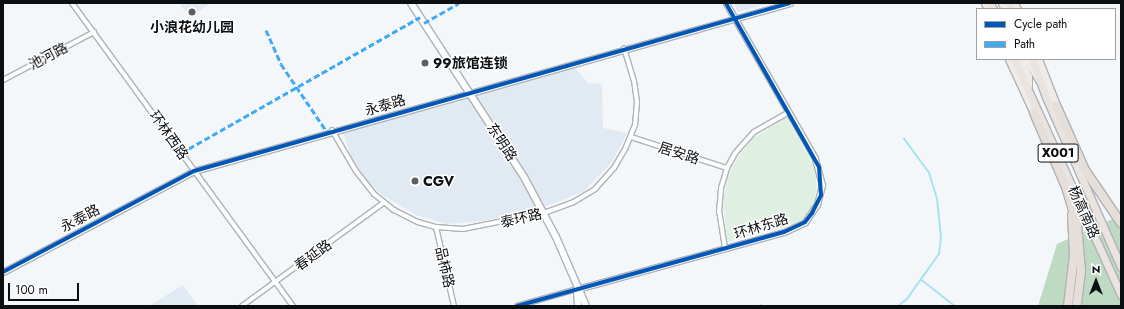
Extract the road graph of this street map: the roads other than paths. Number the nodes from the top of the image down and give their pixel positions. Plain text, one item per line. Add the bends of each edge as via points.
1 (72, 3) edge
2 (411, 3) edge
3 (726, 3) edge
4 (790, 3) edge
5 (735, 18) junction
6 (94, 32) junction
7 (624, 49) junction
8 (1009, 60) edge
9 (1014, 60) edge
10 (1015, 60) edge
11 (1021, 60) edge
12 (1028, 60) edge
13 (1033, 60) edge
14 (1034, 60) edge
15 (1038, 60) edge
16 (3, 80) edge
17 (1038, 80) junction
18 (1028, 85) junction
19 (469, 92) junction
20 (1056, 105) junction
21 (789, 112) junction
22 (1034, 113) junction
23 (332, 130) junction
24 (631, 137) junction
25 (727, 168) junction
26 (194, 170) junction
27 (383, 203) junction
28 (1108, 206) junction
29 (1072, 209) junction
30 (544, 213) junction
31 (1121, 213) edge
32 (1121, 223) edge
33 (436, 227) junction
34 (725, 248) junction
35 (1121, 267) edge
36 (3, 272) edge
37 (275, 282) junction
38 (577, 290) junction
39 (1121, 295) edge
40 (242, 306) edge
41 (293, 306) edge
42 (454, 306) edge
43 (517, 306) edge
44 (578, 306) edge
45 (586, 306) edge
46 (1068, 306) edge
47 (1077, 306) edge

1 - 6 street, 环林西路
2 - 19 main road, 东明路
3 - 5 street, 环林东路
4 - 5 street, 永泰路
5 - 7 street, 永泰路
5 - 21 street, 环林东路
6 - 16 street, 池河路
6 - 26 street, 环林西路
7 - 19 street, 永泰路
7 - 24 street, 泰环路 via 634,81 637,102
8 - 22 main road
9 - 22 highway
10 - 18 highway, 杨高南路 / X001
11 - 18 main road, 杨高南路 / X001 via 1028,76
12 - 17 main road, 杨高南路 / X001
13 - 17 highway, 杨高南路 / X001
14 - 20 highway
15 - 20 main road
17 - 35 highway, 杨高南路 / X001
18 - 39 highway, 杨高南路 / X001
19 - 23 street, 永泰路
19 - 30 main road, 东明路
20 - 28 highway via 1085,170
21 - 25 street via 754,132 736,152
21 - 34 street, 环林东路 via 819,167 822,185 817,204 805,222 796,228
22 - 29 highway via 1066,187
23 - 26 street, 永泰路
23 - 27 street, 泰环路 via 356,171
24 - 25 street, 居安路
24 - 30 street, 泰环路 via 614,168 595,188 572,203
25 - 34 street via 721,188 719,212
26 - 36 street, 永泰路
26 - 37 street, 环林西路
27 - 33 street, 泰环路 via 406,217
27 - 37 street, 春延路
28 - 31 highway
28 - 32 highway
29 - 46 highway via 1074,255
29 - 47 highway via 1080,241 1082,271
30 - 33 street, 泰环路 via 481,227
30 - 38 main road, 东明路
33 - 42 street, 品柿路
34 - 38 street, 环林东路
37 - 40 street, 春延路
37 - 41 street, 环林西路
38 - 43 street
38 - 44 main road, 东明路
38 - 45 main road, 东明路

